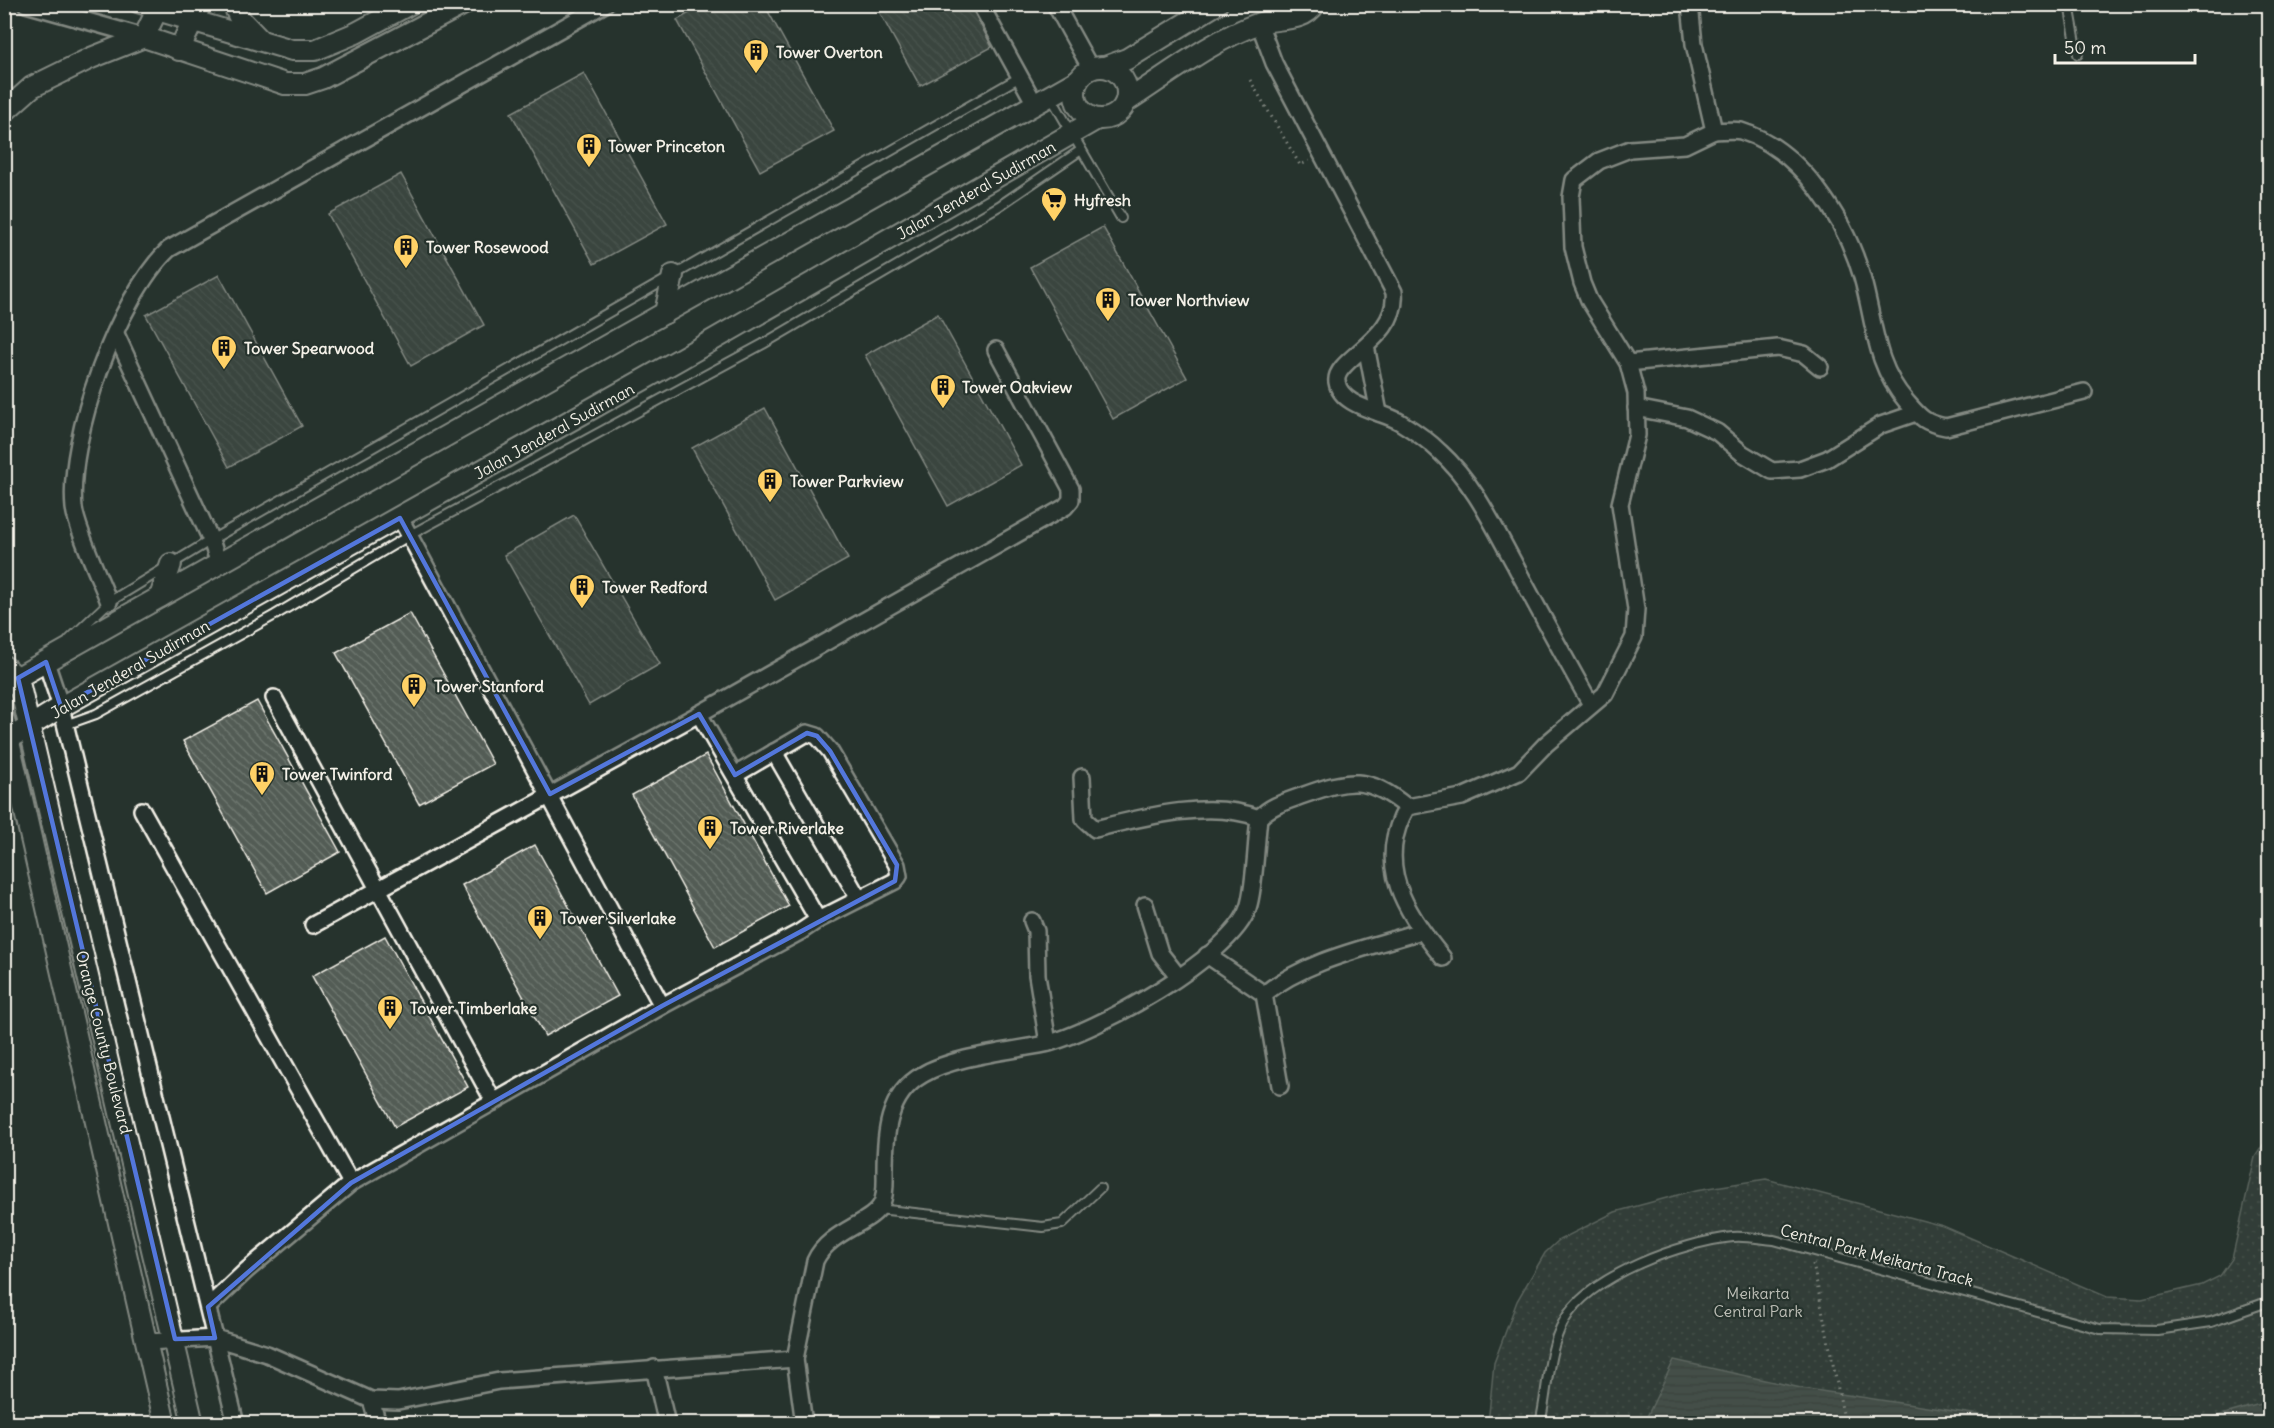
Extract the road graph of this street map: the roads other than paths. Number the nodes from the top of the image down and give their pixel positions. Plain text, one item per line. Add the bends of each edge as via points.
1 (26, 4) edge
2 (137, 4) edge
3 (233, 4) edge
4 (410, 4) edge
5 (464, 4) edge
6 (605, 4) edge
7 (980, 4) edge
8 (1055, 4) edge
9 (1217, 4) edge
10 (1315, 4) edge
11 (1690, 4) edge
12 (2069, 4) edge
13 (158, 8) edge
14 (197, 13) edge
15 (1259, 23) junction
16 (144, 38) junction
17 (263, 42) junction
18 (178, 50) junction
19 (2078, 54) dead end
20 (1092, 72) junction
21 (1020, 77) junction
22 (1043, 100) junction
23 (1126, 101) junction
24 (4, 111) edge
25 (1097, 120) junction
26 (1714, 131) junction
27 (1077, 143) junction
28 (1121, 218) dead end
29 (673, 275) junction
30 (665, 313) junction
31 (116, 334) junction
32 (1366, 346) junction
33 (996, 350) dead end
34 (1628, 363) junction
35 (1820, 367) dead end
36 (2084, 392) dead end
37 (1636, 408) junction
38 (1379, 413) junction
39 (1916, 413) junction
40 (400, 518) junction
41 (410, 535) junction
42 (211, 540) junction
43 (171, 564) junction
44 (219, 564) junction
45 (160, 597) junction
46 (109, 602) junction
47 (46, 662) junction
48 (9, 677) edge
49 (274, 699) dead end
50 (1589, 701) dead end
51 (699, 714) junction
52 (63, 716) junction
53 (28, 728) junction
54 (7, 730) edge
55 (774, 752) junction
56 (735, 775) junction
57 (1082, 777) dead end
58 (549, 794) junction
59 (1407, 807) junction
60 (141, 810) dead end
61 (1258, 818) junction
62 (378, 889) junction
63 (859, 899) junction
64 (1145, 905) dead end
65 (818, 920) junction
66 (1032, 921) dead end
67 (313, 925) dead end
68 (1421, 931) junction
69 (1207, 955) junction
70 (1443, 958) dead end
71 (1178, 976) junction
72 (1264, 994) junction
73 (662, 1006) junction
74 (1048, 1043) junction
75 (1280, 1086) dead end
76 (494, 1102) junction
77 (351, 1184) junction
78 (1100, 1188) dead end
79 (878, 1209) junction
80 (2270, 1301) edge
81 (208, 1307) junction
82 (215, 1338) junction
83 (175, 1339) junction
84 (148, 1342) junction
85 (795, 1359) junction
86 (654, 1368) junction
87 (371, 1400) junction
88 (165, 1424) edge
89 (193, 1424) edge
90 (236, 1424) edge
91 (378, 1424) edge
92 (667, 1424) edge
93 (804, 1424) edge
94 (1540, 1424) edge

1 - 16 street
2 - 13 street
3 - 17 street via 240,19
4 - 17 street via 315,50 292,50
5 - 18 street via 305,84 285,84 254,76
6 - 31 street via 169,249 152,266
7 - 21 street
8 - 20 street
9 - 20 street via 1127,59
10 - 15 street via 1301,16
11 - 26 street via 1694,44
12 - 19 lane
13 - 14 street
13 - 16 street
14 - 17 street
14 - 18 street
15 - 23 street via 1221,41
15 - 32 street via 1274,63 1394,292 1395,306 1383,331
16 - 18 street
16 - 24 street via 91,58 33,87
20 - 22 street
20 - 23 street via 1116,71 1127,90
20 - 25 street via 1075,92 1077,105
21 - 22 street
21 - 29 lane
22 - 27 lane
22 - 30 street
23 - 25 street via 1115,115
25 - 27 street, Jalan Jenderal Sudirman
26 - 34 street via 1685,145 1615,153 1574,180 1573,247 1578,270 1589,300
26 - 39 street via 1738,130 1776,150 1803,172 1826,203 1847,238 1862,277 1883,366 1893,386
27 - 28 lane
27 - 40 street, Jalan Jenderal Sudirman
27 - 41 lane via 999,206 763,344
29 - 30 street
29 - 42 lane
30 - 44 street
31 - 42 street
31 - 46 street via 84,414 73,477 74,510
32 - 38 street
32 - 38 street via 1340,369 1336,381 1341,393
33 - 51 street via 1071,489 1071,500 1065,507
34 - 35 street via 1778,348 1804,354
34 - 37 street
36 - 39 street via 1946,426 1928,423
37 - 39 street via 1687,418 1707,427 1772,471 1800,469 1827,459 1881,425
37 - 59 street via 1636,435 1620,504 1634,637 1611,684 1592,707 1519,772 1462,797
38 - 50 street via 1399,421 1462,474
40 - 41 street
40 - 52 street, Jalan Jenderal Sudirman
41 - 52 lane via 96,714
41 - 58 street
42 - 43 lane
42 - 44 street
43 - 45 street
43 - 46 lane
44 - 45 street
45 - 47 street
46 - 47 lane
47 - 48 street
47 - 52 street
48 - 53 street, Orange County Boulevard
49 - 62 street
51 - 56 street
51 - 58 street
52 - 53 street, Jalan Jenderal Sudirman
52 - 81 street
53 - 54 street, Jalan Jenderal Sudirman
53 - 83 street, Orange County Boulevard
54 - 84 street, Orange County Boulevard
55 - 56 street
55 - 63 street
55 - 63 street via 807,733 817,736 830,751 897,865 899,876 895,881
56 - 65 street
57 - 61 street via 1084,819 1095,829 1176,812 1239,810
58 - 62 street
58 - 73 street
59 - 61 street via 1384,789 1353,781 1276,805
59 - 68 street via 1396,825 1391,860
60 - 77 street
61 - 69 street via 1249,908 1229,935
62 - 67 street
62 - 76 street
63 - 65 street
64 - 71 street via 1160,953
65 - 73 street
66 - 74 street
68 - 70 street
68 - 72 street via 1309,967 1284,978
69 - 71 street
69 - 72 street
71 - 74 street via 1152,995 1072,1036
72 - 75 street
73 - 76 street
74 - 79 street via 945,1064 922,1074 903,1089 887,1128 885,1191
76 - 77 street
77 - 81 street
78 - 79 lane via 1062,1224 1043,1227
79 - 85 street via 831,1239 820,1251
80 - 94 lane, Central Park Meikarta Track via 2211,1322 2157,1330 2100,1329 1774,1240 1735,1237 1694,1244 1623,1271 1581,1298 1564,1320 1553,1347
81 - 82 street
82 - 83 street
82 - 87 street via 267,1354
82 - 90 street
83 - 84 street
83 - 89 street, Orange County Boulevard
84 - 88 street, Orange County Boulevard
85 - 86 street
85 - 93 street
86 - 87 street via 499,1381 398,1401
86 - 92 street
87 - 91 street

